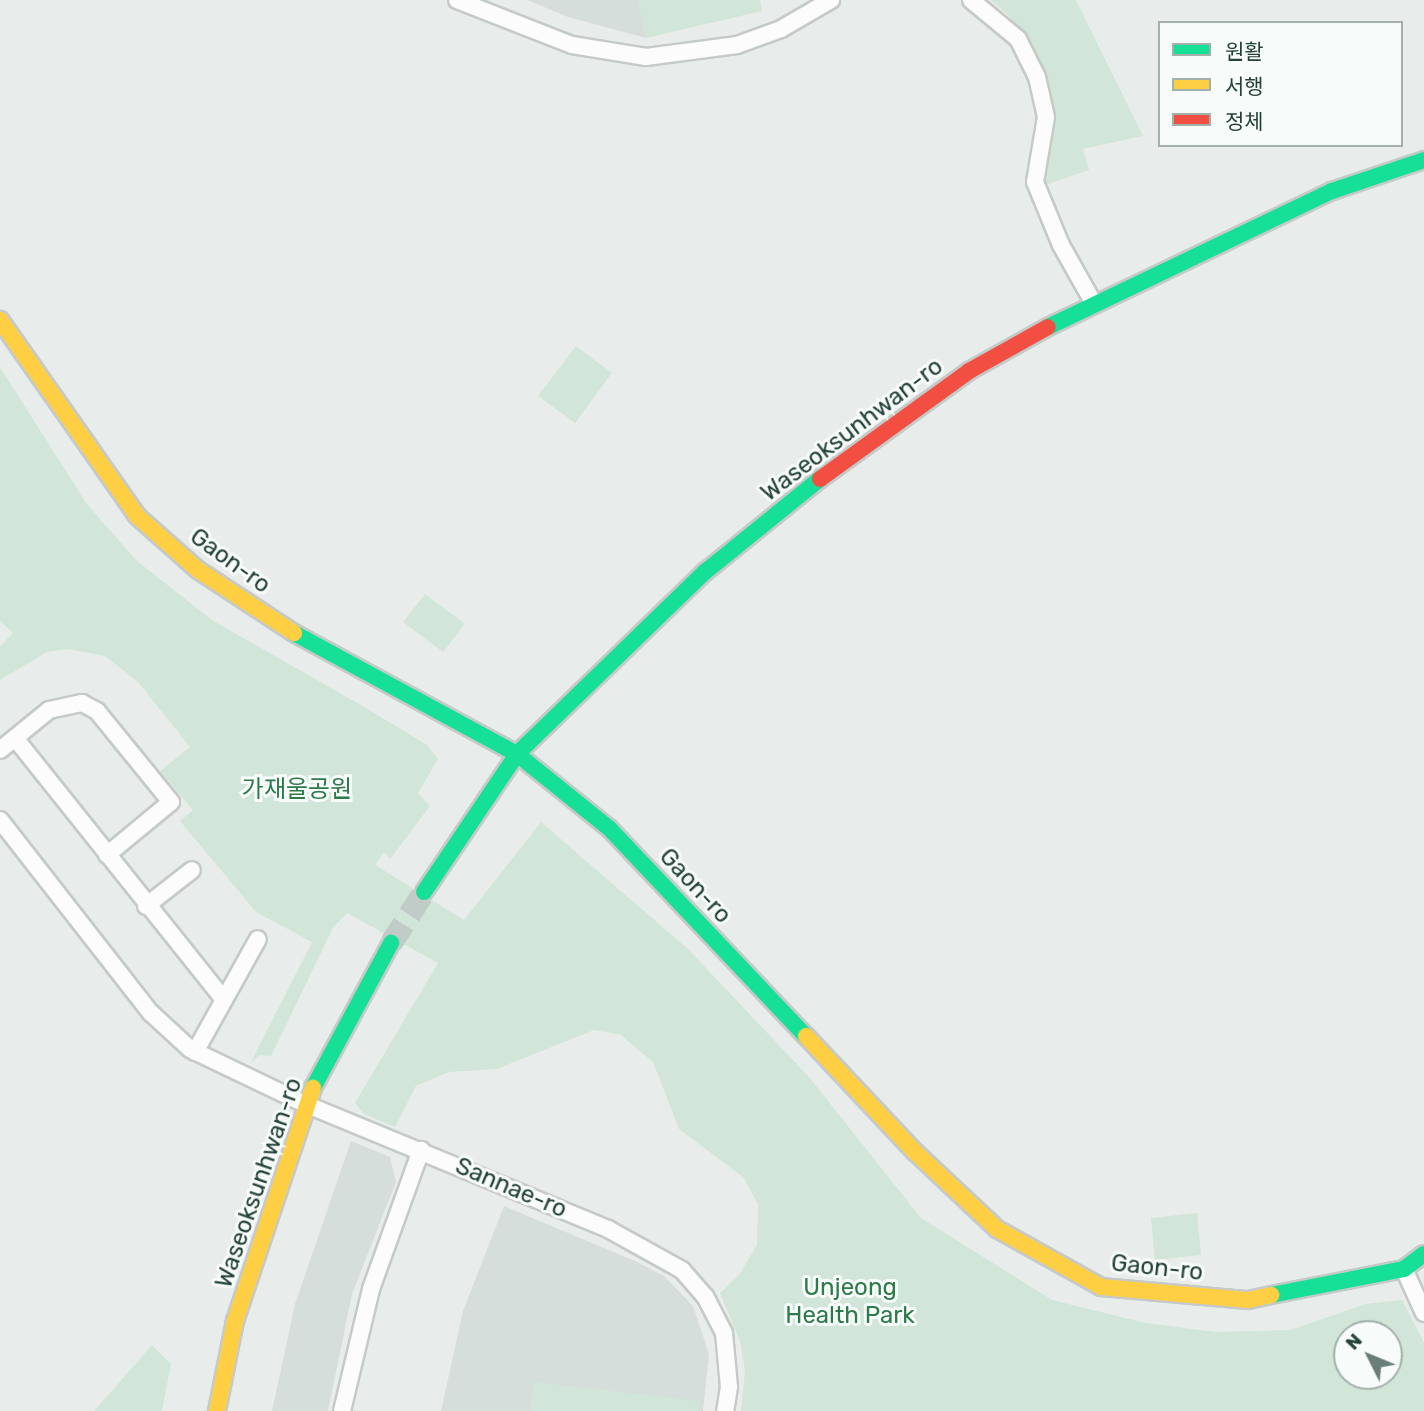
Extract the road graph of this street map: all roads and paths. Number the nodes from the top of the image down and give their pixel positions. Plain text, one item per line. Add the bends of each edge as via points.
1 (457, 0) edge
2 (831, 0) edge
3 (971, 0) edge
4 (1424, 160) edge
5 (1093, 302) junction
6 (0, 320) edge
7 (15, 738) junction
8 (0, 750) edge
9 (517, 754) junction
10 (0, 820) edge
11 (107, 855) junction
12 (192, 870) dead end
13 (424, 892) tunnel mouth
14 (146, 905) junction
15 (258, 939) dead end
16 (391, 943) tunnel mouth
17 (224, 1000) junction
18 (195, 1052) junction
19 (306, 1104) junction
20 (421, 1150) junction
21 (1424, 1254) edge
22 (1404, 1269) junction
23 (1424, 1313) edge
24 (217, 1411) edge
25 (342, 1411) edge
26 (725, 1411) edge

1 - 2 street via 572,45 646,57 737,45 782,29
3 - 5 street via 1018,39 1037,77 1046,117 1035,182 1060,245
4 - 5 street, Waseoksunhwan-ro via 1332,191
5 - 9 street, Waseoksunhwan-ro via 969,371 834,468 705,572
6 - 9 street, Gaon-ro via 137,516 198,570 301,638
7 - 8 street
7 - 11 street
7 - 11 street via 49,710 82,703 97,711 171,802
9 - 13 street, Waseoksunhwan-ro
9 - 22 street, Gaon-ro via 610,829 915,1152 997,1229 1101,1287 1248,1300
10 - 18 street, Sannae-ro via 151,1013
11 - 14 street
12 - 14 street
14 - 17 street
15 - 17 street
16 - 19 street, Waseoksunhwan-ro
17 - 18 street
18 - 19 street, Sannae-ro
19 - 20 street, Sannae-ro
19 - 24 street, Waseoksunhwan-ro via 235,1321
20 - 25 street via 371,1289
20 - 26 street, Sannae-ro via 608,1228 682,1270 705,1296 724,1333 729,1387
21 - 22 street, Gaon-ro
22 - 23 street

